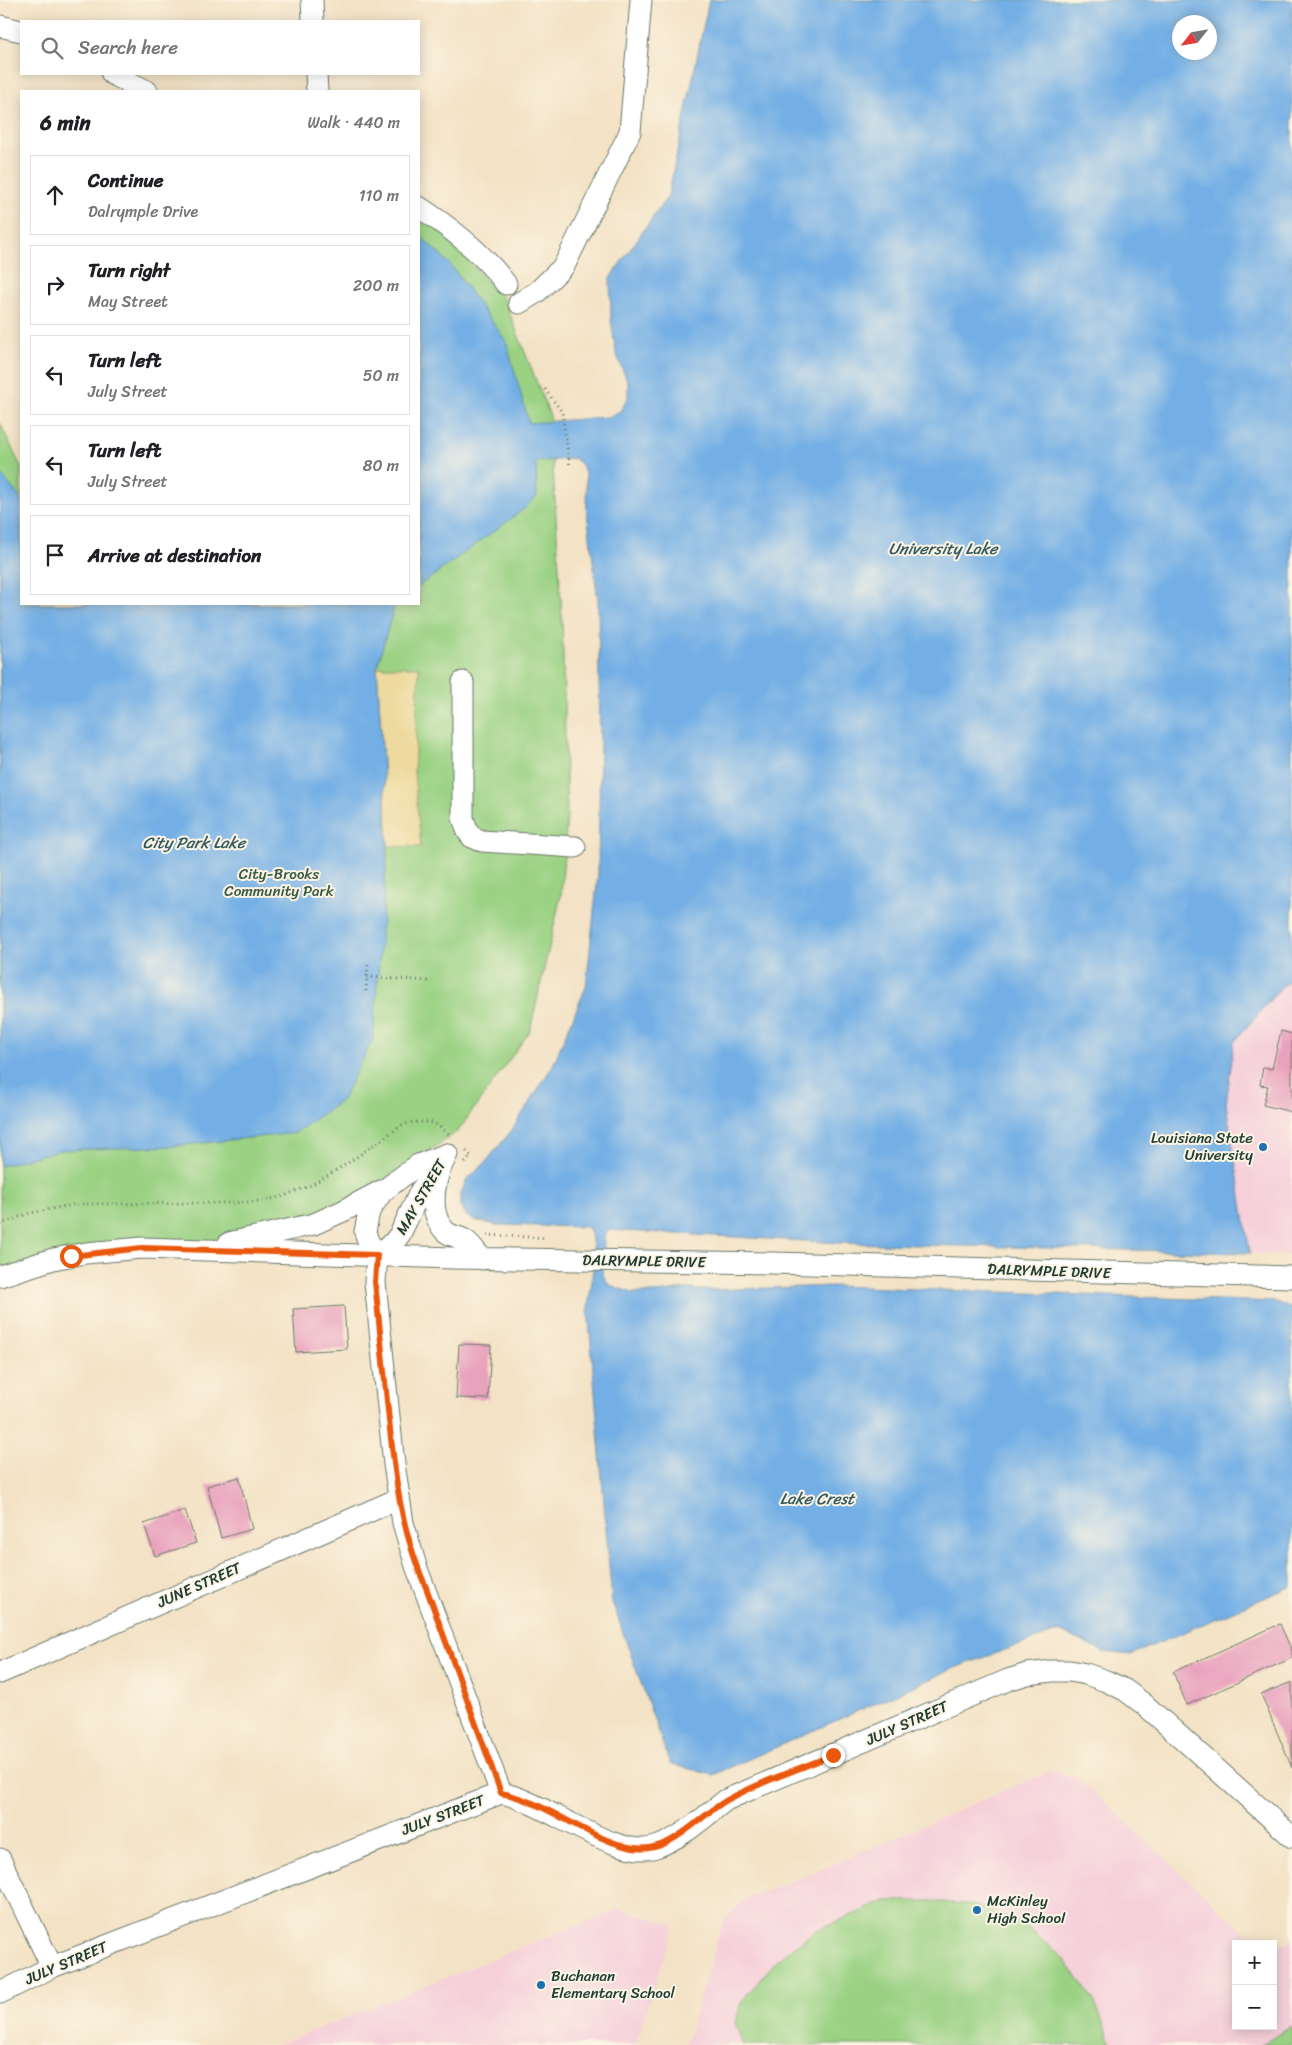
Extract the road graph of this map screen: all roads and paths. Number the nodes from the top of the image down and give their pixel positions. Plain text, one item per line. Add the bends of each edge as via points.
1 (312, 0) edge
2 (641, 0) edge
3 (313, 20) edge
4 (0, 26) edge
5 (20, 30) edge
6 (114, 75) edge
7 (316, 75) edge
8 (145, 90) edge
9 (317, 90) edge
10 (420, 208) edge
11 (506, 284) dead end
12 (519, 303) dead end
13 (545, 389) dead end
14 (570, 467) dead end
15 (463, 682) dead end
16 (575, 847) dead end
17 (368, 962) dead end
18 (367, 977) junction
19 (432, 981) dead end
20 (366, 991) dead end
21 (446, 1131) dead end
22 (471, 1156) dead end
23 (451, 1167) junction
24 (392, 1184) junction
25 (0, 1224) edge
26 (479, 1233) dead end
27 (548, 1238) dead end
28 (208, 1250) junction
29 (377, 1255) junction
30 (482, 1258) junction
31 (0, 1276) edge
32 (1292, 1277) edge
33 (398, 1499) junction
34 (0, 1673) edge
35 (501, 1793) junction
36 (1292, 1837) edge
37 (0, 1859) edge
38 (52, 1967) junction
39 (0, 1993) edge

1 - 3 street
2 - 12 street via 630,132 564,266 537,292
4 - 5 street
6 - 8 street
7 - 9 street
10 - 11 street via 468,244
13 - 14 path via 562,412
15 - 16 street via 462,810 468,832 482,841
17 - 18 path
18 - 19 path
18 - 20 path
21 - 25 path via 430,1122 402,1125 348,1163 311,1185 284,1196 231,1203 76,1204 30,1212
22 - 23 path
23 - 24 street, MAY STREET via 447,1154 418,1165
23 - 29 street, MAY STREET via 422,1190 394,1242
23 - 30 street via 434,1192 438,1220 446,1232 466,1240
24 - 28 street via 314,1224
24 - 29 street, MAY STREET via 369,1211 365,1223 368,1241
26 - 27 path
28 - 29 street, DALRYMPLE DRIVE
28 - 31 street, DALRYMPLE DRIVE via 142,1248 86,1253 53,1259
29 - 30 street, DALRYMPLE DRIVE
29 - 33 street via 375,1282
30 - 32 street, DALRYMPLE DRIVE
33 - 34 street, JUNE STREET
33 - 35 street via 409,1544
35 - 36 street, JULY STREET via 526,1800 611,1842 642,1849 654,1848 678,1836 726,1800 741,1793 1008,1680 1052,1671 1086,1674 1125,1690
35 - 38 street, JULY STREET
37 - 38 street
38 - 39 street, JULY STREET

